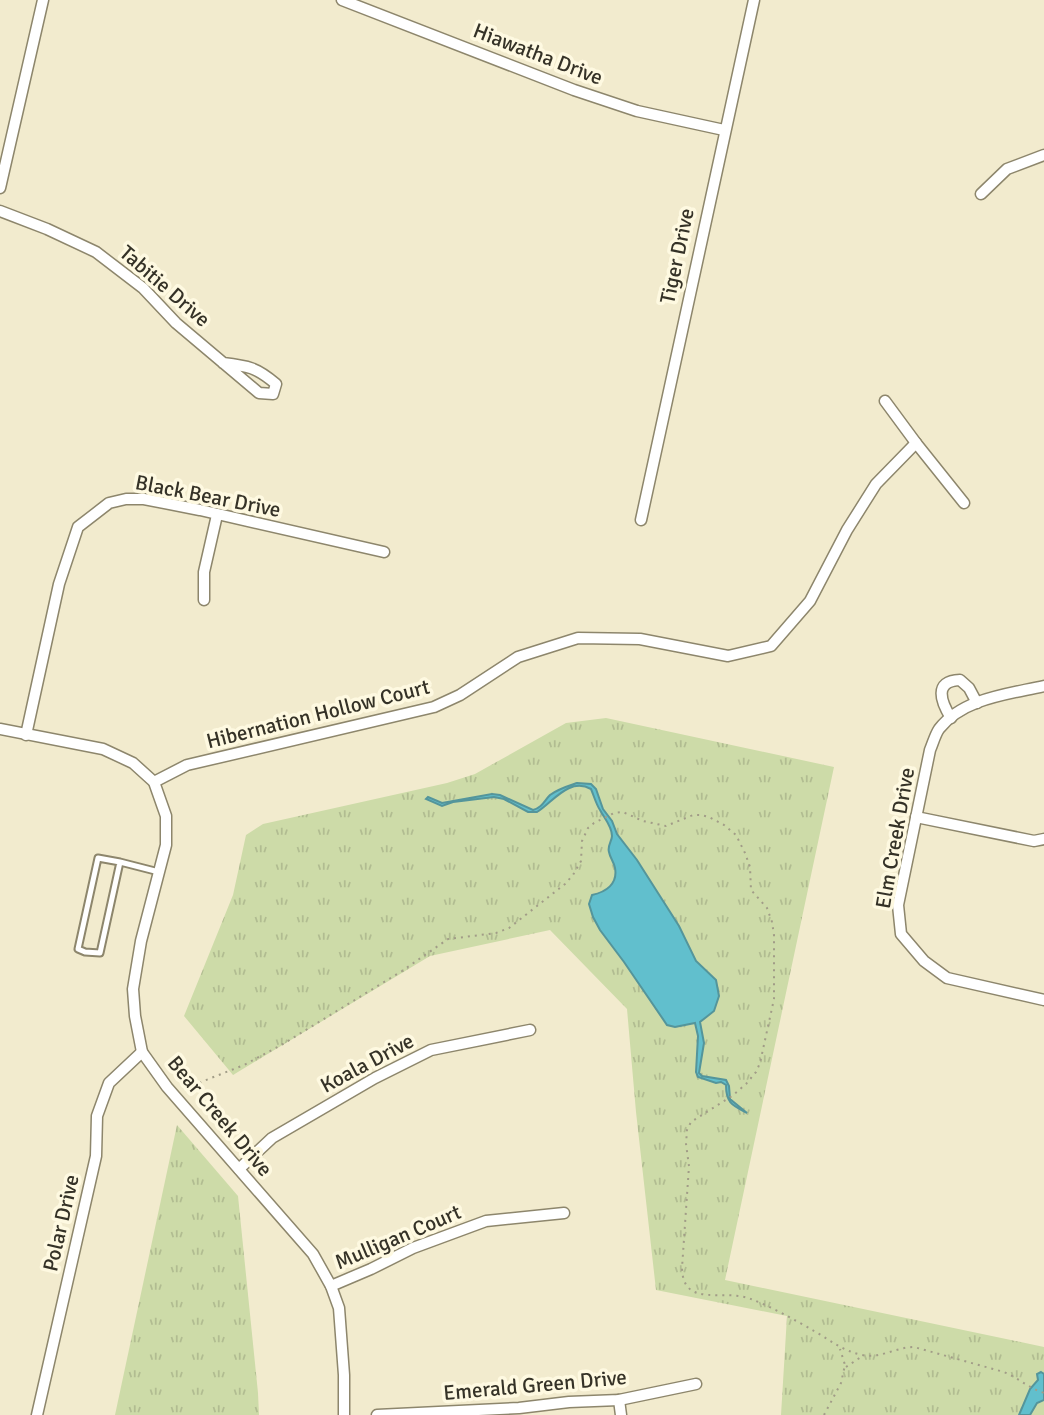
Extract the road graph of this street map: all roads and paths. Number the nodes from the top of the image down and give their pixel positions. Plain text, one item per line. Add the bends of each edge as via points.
1 (43, 0) edge
2 (342, 0) edge
3 (754, 0) edge
4 (724, 130) junction
5 (1044, 155) edge
6 (0, 188) edge
7 (981, 194) dead end
8 (0, 211) edge
9 (223, 363) junction
10 (885, 401) dead end
11 (916, 443) junction
12 (964, 503) dead end
13 (217, 514) junction
14 (641, 520) dead end
15 (384, 552) dead end
16 (204, 600) dead end
17 (1044, 686) edge
18 (977, 703) junction
19 (951, 718) junction
20 (0, 729) edge
21 (26, 735) junction
22 (154, 782) junction
23 (916, 817) junction
24 (1044, 839) edge
25 (120, 862) junction
26 (159, 872) junction
27 (1044, 1000) edge
28 (530, 1030) dead end
29 (142, 1052) junction
30 (188, 1091) dead end
31 (239, 1169) junction
32 (564, 1213) dead end
33 (331, 1286) junction
34 (840, 1348) junction
35 (863, 1356) junction
36 (845, 1368) junction
37 (696, 1384) dead end
38 (1044, 1394) edge
39 (619, 1400) junction
40 (37, 1415) edge
41 (344, 1415) edge
42 (377, 1415) edge
43 (621, 1415) edge
44 (824, 1415) edge

1 - 6 street
2 - 4 street, Hiawatha Drive via 574,90 637,111
3 - 4 street, Tiger Drive
4 - 14 street, Tiger Drive
5 - 7 street via 1007,169
8 - 9 street, Tabitie Drive via 96,252 143,288
9 - 9 street, Tabitie Drive via 259,393 273,394 276,384 262,372
10 - 11 street
11 - 12 street
11 - 22 street, Hibernation Hollow Court via 876,484 810,601 771,646 728,656 640,639 578,638 518,657 435,707 187,765
13 - 15 street, Black Bear Drive
13 - 16 street via 204,572
13 - 21 street, Black Bear Drive via 126,499 109,503 78,527 59,584
17 - 18 street, Elm Creek Drive
18 - 19 street, Elm Creek Drive
18 - 19 street via 970,688 951,680 941,696
19 - 23 street, Elm Creek Drive via 930,750
20 - 21 street
21 - 22 street via 103,750 133,763
22 - 26 street, Bear Creek Drive via 166,816 166,845
23 - 24 street via 1034,841
23 - 27 street, Elm Creek Drive via 898,905 901,934 924,961 947,978
25 - 25 lane via 98,858 78,949 100,953
25 - 26 lane
26 - 29 street, Bear Creek Drive via 133,989
28 - 31 street, Koala Drive via 431,1050 272,1138
29 - 31 street, Bear Creek Drive
29 - 40 street, Polar Drive via 109,1083 97,1116 96,1156
30 - 34 path via 283,1044 448,939 509,928 573,876 581,861 584,834 594,823 623,812 666,826 693,816 709,817 736,835 750,867 751,890 767,908 774,935 774,999 756,1072 732,1096 691,1122 687,1130 682,1278 686,1287 698,1294 749,1298
31 - 33 street, Bear Creek Drive via 313,1254
32 - 33 street, Mulligan Court via 486,1221
33 - 41 street, Bear Creek Drive via 339,1308
34 - 35 path
34 - 36 path
35 - 36 path
35 - 38 path via 914,1347 1004,1372
36 - 44 path
37 - 39 street, Emerald Green Drive
39 - 42 street, Emerald Green Drive
39 - 43 street

